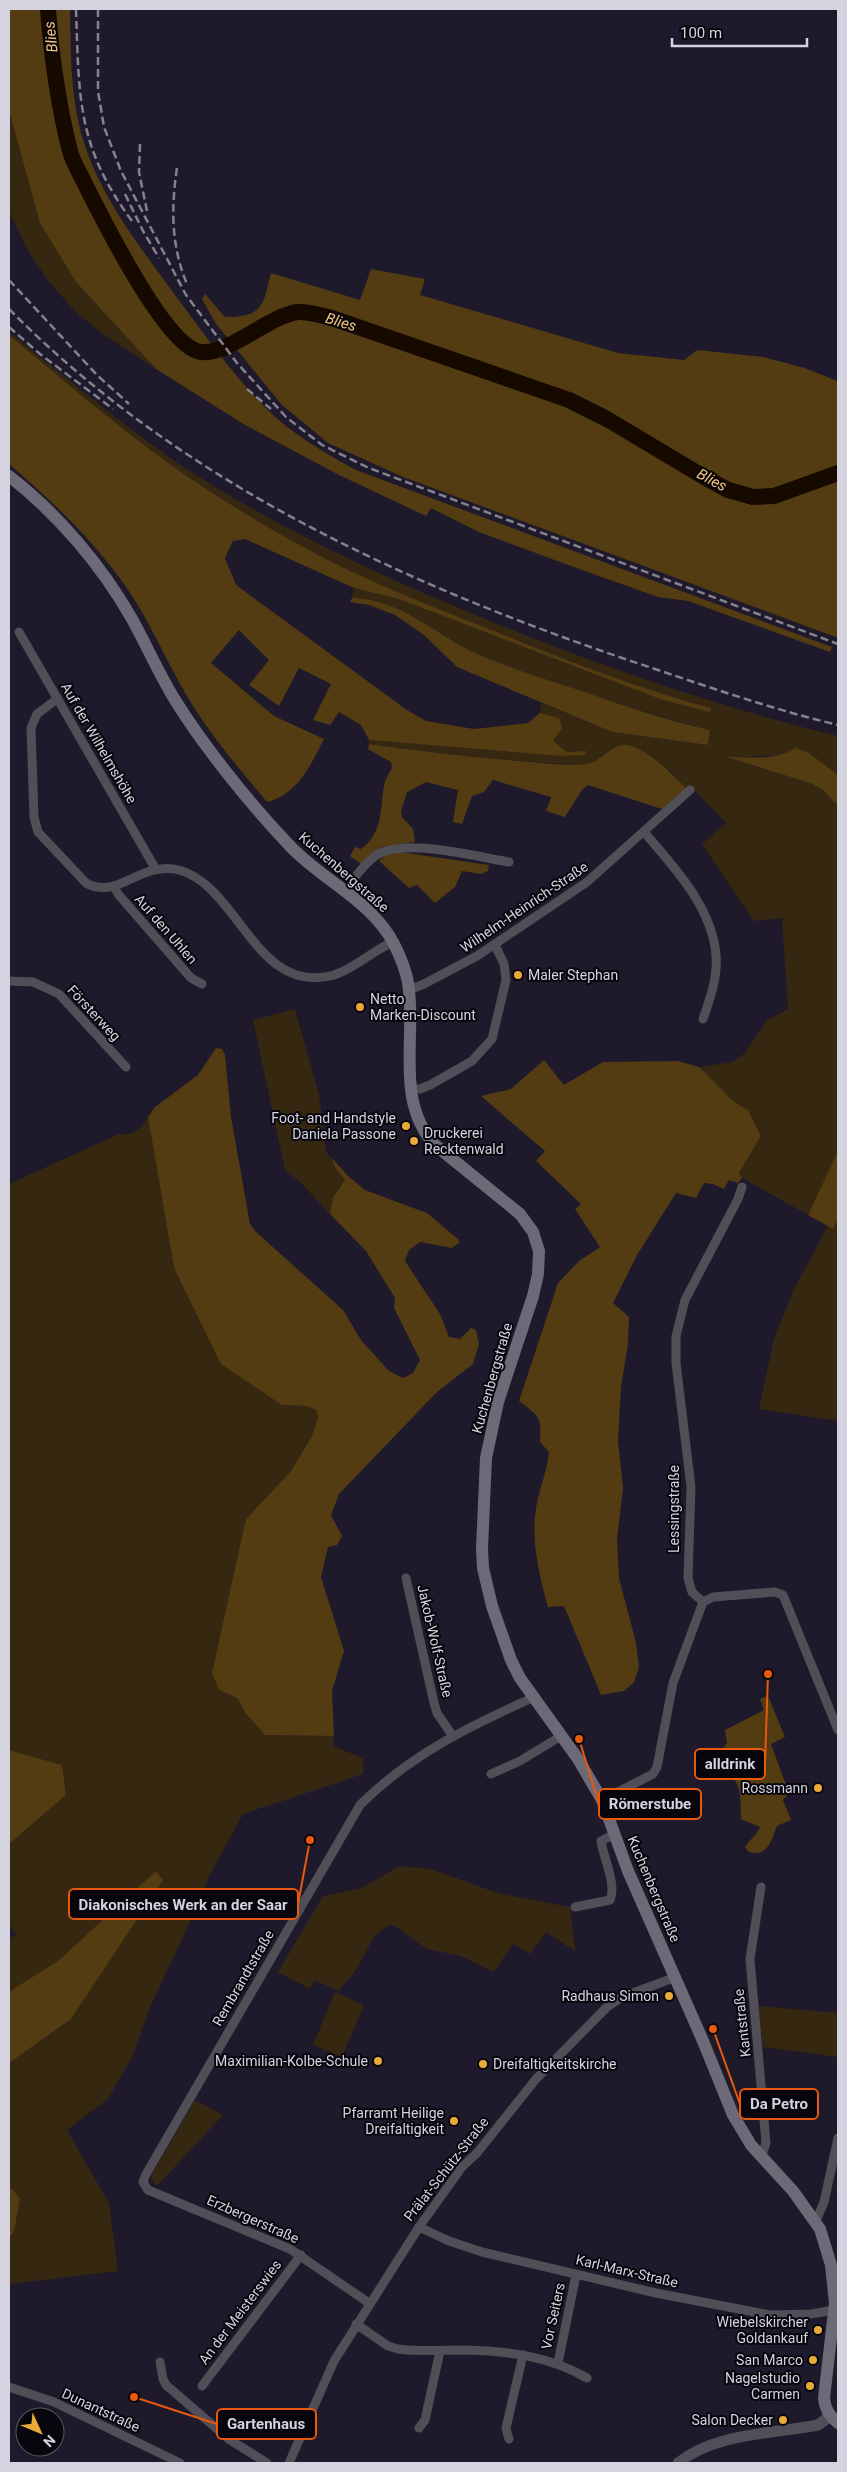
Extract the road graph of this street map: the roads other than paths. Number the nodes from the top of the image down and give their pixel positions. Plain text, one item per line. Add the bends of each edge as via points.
1 (9, 476) edge
2 (19, 632) dead end
3 (57, 699) junction
4 (690, 790) dead end
5 (644, 832) junction
6 (509, 862) dead end
7 (155, 868) junction
8 (114, 886) junction
9 (344, 892) junction
10 (394, 942) junction
11 (495, 945) junction
12 (9, 981) edge
13 (202, 984) dead end
14 (409, 990) junction
15 (703, 1019) dead end
16 (126, 1067) dead end
17 (410, 1089) junction
18 (742, 1187) dead end
19 (406, 1578) dead end
20 (703, 1602) junction
21 (532, 1698) junction
22 (838, 1730) edge
23 (452, 1735) junction
24 (561, 1736) junction
25 (492, 1774) dead end
26 (602, 1800) junction
27 (615, 1834) junction
28 (761, 1887) dead end
29 (575, 1907) dead end
30 (676, 1977) junction
31 (838, 2138) edge
32 (758, 2155) junction
33 (145, 2188) joint
34 (816, 2221) junction
35 (419, 2226) junction
36 (301, 2255) junction
37 (576, 2275) junction
38 (369, 2303) junction
39 (836, 2306) edge
40 (356, 2324) junction
41 (440, 2351) junction
42 (523, 2355) junction
43 (160, 2362) dead end
44 (558, 2363) junction
45 (588, 2378) dead end
46 (202, 2386) dead end
47 (9, 2387) edge
48 (834, 2419) edge
49 (419, 2428) dead end
50 (509, 2439) dead end
51 (180, 2463) edge
52 (267, 2463) edge
53 (289, 2463) edge
54 (678, 2463) edge

1 - 9 main road, Kuchenbergstraße via 51,514 99,569 130,615 174,698 209,748 289,845 312,868
2 - 3 street, Auf der Wilhelmshöhe
3 - 7 street, Auf der Wilhelmshöhe
3 - 8 street, Auf den Uhlen via 37,714 31,728 35,824 43,839 86,883 93,887
4 - 5 street, Wilhelm-Heinrich-Straße
5 - 11 street, Wilhelm-Heinrich-Straße via 587,882
5 - 15 street via 688,886 710,928 716,970
6 - 9 street via 419,848 388,850 374,856
7 - 8 street, Auf den Uhlen
7 - 10 street, Auf den Uhlen via 179,870 197,878 274,963 289,973 314,978 335,974
8 - 13 street, Auf den Uhlen via 191,978
9 - 10 main road, Kuchenbergstraße via 379,921
10 - 14 main road, Kuchenbergstraße
11 - 14 street, Wilhelm-Heinrich-Straße
11 - 17 street via 504,964 506,980 492,1039 472,1061 430,1086
12 - 16 street, Försterweg via 33,982 59,994
14 - 17 main road, Kuchenbergstraße
17 - 21 main road, Kuchenbergstraße via 416,1116 427,1137 520,1214 533,1232 539,1252 538,1274 490,1434 482,1519 483,1568 492,1606 510,1660
18 - 20 street, Lessingstraße via 686,1300 676,1336 690,1487 688,1578 692,1592
19 - 23 street, Jakob-Wolf-Straße via 434,1703
20 - 22 street via 713,1596 775,1592 783,1595
20 - 26 street via 673,1683 654,1774
21 - 23 street, Rembrandtstraße
21 - 24 main road, Kuchenbergstraße
23 - 33 street, Rembrandtstraße via 406,1765 368,1797 354,1814 145,2176
24 - 25 street
24 - 26 main road, Kuchenbergstraße
26 - 27 main road, Kuchenbergstraße
27 - 29 street via 601,1841 610,1874 610,1900
27 - 30 main road, Kuchenbergstraße via 642,1904
28 - 32 street, Kantstraße via 750,1960 766,2143
30 - 32 main road, Kuchenbergstraße via 733,2115
30 - 35 street, Prälat-Schütz-Straße via 622,1996 607,2007 518,2100 477,2153 462,2167
31 - 34 street via 824,2202
32 - 34 main road, Kuchenbergstraße via 793,2191
33 - 36 street, Erzbergerstraße
34 - 39 main road, Kuchenbergstraße via 830,2259
35 - 37 street, Karl-Marx-Straße via 482,2252
35 - 38 street, Prälat-Schütz-Straße
36 - 38 street, Erzbergerstraße
36 - 46 street, An der Meisterswies
37 - 39 street, Karl-Marx-Straße via 770,2315 811,2314
37 - 44 street, Vor Seiters
38 - 40 street, Prälat-Schütz-Straße
39 - 48 main road, Kuchenbergstraße via 824,2398 825,2407
40 - 41 street, Vor Seiters via 388,2346
40 - 53 street, Prälat-Schütz-Straße via 326,2376
41 - 42 street, Vor Seiters
41 - 49 street via 425,2420
42 - 44 street, Vor Seiters
42 - 50 street, Vor Seiters via 506,2428
43 - 52 street via 166,2385 230,2440
44 - 45 street, Vor Seiters
47 - 51 street, Dunantstraße via 54,2402
48 - 54 street via 818,2425 720,2442 693,2452

